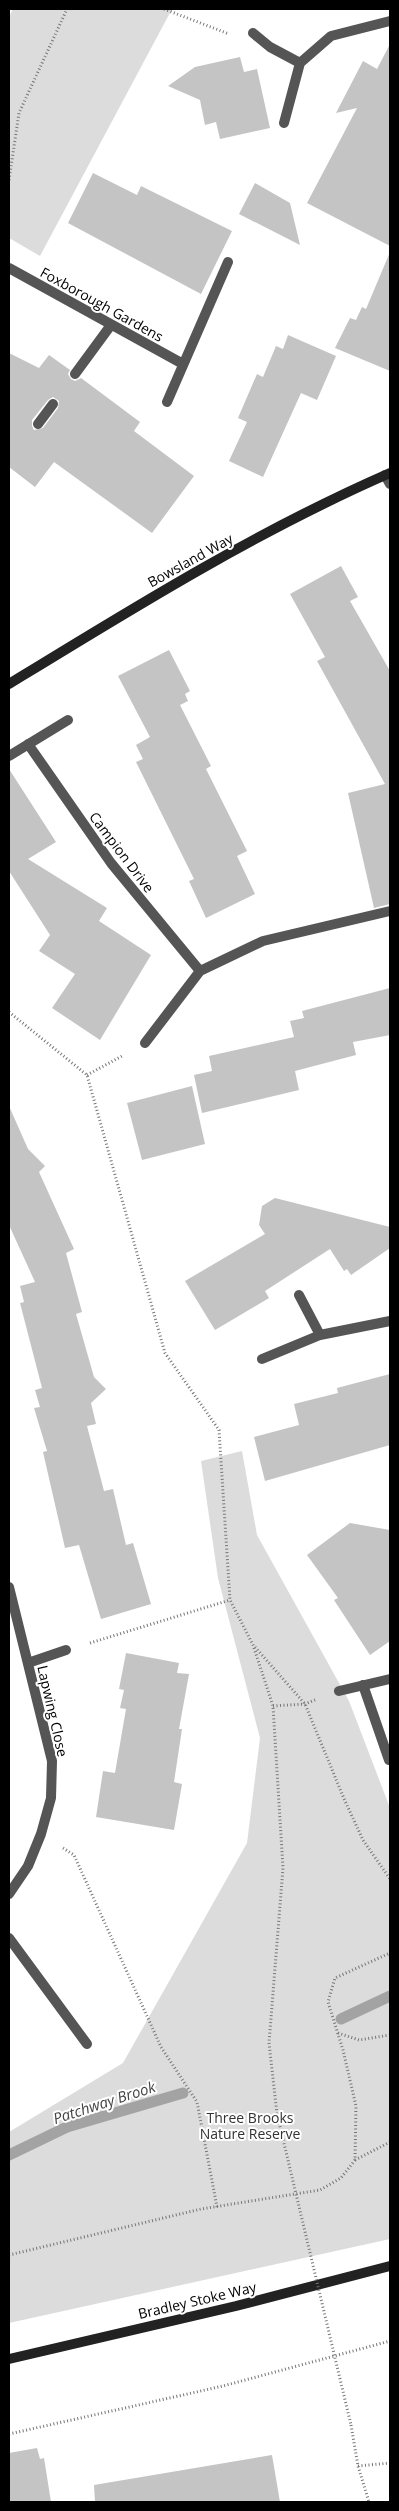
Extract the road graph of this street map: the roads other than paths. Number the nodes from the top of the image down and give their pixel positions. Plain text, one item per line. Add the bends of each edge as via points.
1 (390, 21) edge
2 (253, 33) road end
3 (300, 63) junction
4 (284, 123) dead end
5 (228, 262) dead end
6 (9, 268) edge
7 (111, 325) junction
8 (183, 364) junction
9 (75, 374) dead end
10 (167, 402) dead end
11 (53, 404) dead end
12 (38, 424) dead end
13 (389, 477) edge
14 (9, 684) edge
15 (68, 720) dead end
16 (28, 744) junction
17 (9, 756) edge
18 (390, 911) edge
19 (200, 971) junction
20 (145, 1043) road end
21 (299, 1295) dead end
22 (390, 1321) edge
23 (320, 1335) junction
24 (262, 1359) dead end
25 (9, 1588) edge
26 (66, 1650) road end
27 (28, 1663) junction
28 (390, 1679) edge
29 (363, 1686) junction
30 (339, 1691) dead end
31 (389, 1760) edge
32 (9, 1894) edge
33 (9, 1938) edge
34 (87, 2044) dead end
35 (390, 2266) edge
36 (9, 2358) edge

1 - 3 street via 331,36
2 - 3 street via 270,48
3 - 4 street
5 - 8 street
6 - 7 street, Foxborough Gardens
7 - 8 street, Foxborough Gardens
7 - 9 street
8 - 10 street
11 - 12 street
13 - 14 street, Bowsland Way via 262,536 142,603
15 - 16 street
16 - 17 street
16 - 19 street, Campion Drive via 111,863
18 - 19 street via 263,941
19 - 20 street
21 - 23 street
22 - 23 street
23 - 24 street
25 - 27 street, Lapwing Close
26 - 27 street
27 - 32 street, Lapwing Close via 52,1761 51,1798 28,1866
28 - 29 street
29 - 30 street
29 - 31 street
33 - 34 street
35 - 36 street, Bradley Stoke Way via 236,2306

